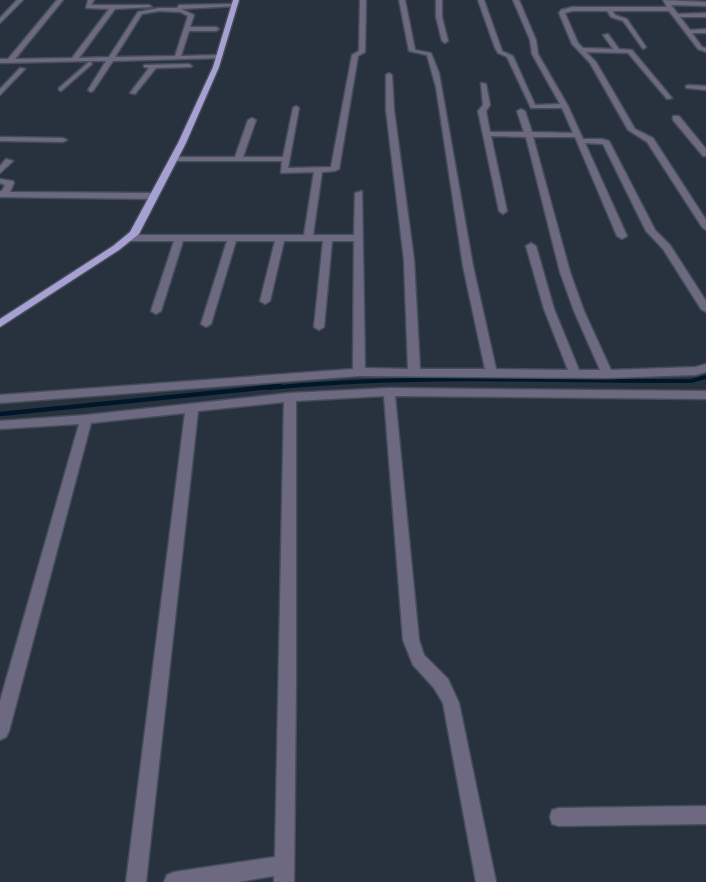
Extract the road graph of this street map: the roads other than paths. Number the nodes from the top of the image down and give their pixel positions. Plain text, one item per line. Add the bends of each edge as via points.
1 (20, 0) edge
2 (60, 0) edge
3 (92, 0) edge
4 (195, 0) edge
5 (363, 0) edge
6 (402, 0) edge
7 (439, 0) edge
8 (482, 0) edge
9 (516, 0) edge
10 (603, 0) edge
11 (235, 3) edge
12 (706, 4) edge
13 (114, 7) junction
14 (670, 7) edge
15 (608, 9) junction
16 (706, 15) edge
17 (0, 21) edge
18 (186, 29) junction
19 (216, 29) dead end
20 (688, 32) junction
21 (706, 32) edge
22 (606, 35) dead end
23 (445, 41) dead end
24 (643, 47) dead end
25 (580, 50) junction
26 (617, 50) junction
27 (706, 50) edge
28 (117, 51) junction
29 (126, 51) dead end
30 (135, 51) dead end
31 (179, 54) junction
32 (132, 58) junction
33 (77, 60) junction
34 (218, 60) junction
35 (0, 61) edge
36 (10, 61) junction
37 (110, 62) junction
38 (90, 63) junction
39 (125, 66) junction
40 (153, 67) junction
41 (22, 69) dead end
42 (389, 75) dead end
43 (483, 84) dead end
44 (688, 87) dead end
45 (706, 88) edge
46 (61, 89) dead end
47 (91, 90) dead end
48 (0, 93) edge
49 (133, 93) dead end
50 (669, 98) dead end
51 (565, 106) junction
52 (296, 108) dead end
53 (521, 111) dead end
54 (676, 118) dead end
55 (252, 120) dead end
56 (487, 134) junction
57 (530, 135) junction
58 (0, 138) edge
59 (579, 138) junction
60 (63, 140) dead end
61 (706, 154) edge
62 (174, 159) junction
63 (238, 159) junction
64 (286, 159) junction
65 (9, 161) dead end
66 (0, 171) edge
67 (318, 171) junction
68 (0, 181) edge
69 (359, 193) dead end
70 (2, 194) edge
71 (154, 196) junction
72 (503, 211) dead end
73 (706, 227) edge
74 (622, 236) dead end
75 (129, 238) junction
76 (232, 238) junction
77 (280, 238) junction
78 (308, 238) junction
79 (328, 238) junction
80 (359, 238) junction
81 (179, 239) junction
82 (531, 246) dead end
83 (265, 301) dead end
84 (706, 309) edge
85 (156, 311) dead end
86 (0, 324) edge
87 (206, 324) dead end
88 (319, 327) dead end
89 (706, 368) edge
90 (359, 372) junction
91 (414, 372) junction
92 (492, 374) junction
93 (575, 374) junction
94 (607, 374) junction
95 (389, 392) junction
96 (706, 395) edge
97 (290, 397) junction
98 (0, 400) edge
99 (192, 408) junction
100 (86, 418) junction
101 (0, 425) edge
102 (0, 730) edge
103 (706, 815) edge
104 (559, 817) dead end
105 (284, 873) edge
106 (136, 882) edge
107 (174, 882) edge
108 (486, 882) edge

1 - 17 street
2 - 36 street
3 - 13 street via 88,7
4 - 11 street via 194,4
5 - 67 street via 362,52 355,55 337,167
6 - 92 street via 412,51 429,54 433,64 479,327
7 - 23 street
8 - 51 street via 498,48 510,56 533,107
9 - 51 street via 533,40 535,54
10 - 15 street
11 - 13 street
11 - 34 main road
12 - 14 street
13 - 33 street
14 - 15 street
14 - 16 street
14 - 20 street
15 - 24 street via 613,16 625,20
15 - 25 street via 568,7 563,11 572,38
18 - 19 street
18 - 28 street via 190,15 185,11 140,13
18 - 31 street
20 - 21 street
20 - 27 street via 700,49
22 - 26 street
25 - 26 street
25 - 73 street via 593,62 632,130 650,140
26 - 50 street via 631,51
28 - 29 street
28 - 37 street
30 - 31 street
31 - 32 street
31 - 34 street
32 - 37 street
32 - 39 street
33 - 36 street
33 - 37 street
33 - 38 street
34 - 40 street
34 - 62 main road
35 - 36 street
37 - 38 street
37 - 39 street
37 - 47 street
38 - 46 street
39 - 40 street
40 - 49 street
41 - 48 street
42 - 91 street via 390,110 409,260
43 - 56 street via 487,106 482,110
44 - 45 street
51 - 59 street
52 - 64 street
53 - 57 street
54 - 61 street
55 - 63 street
56 - 57 street
56 - 72 street
57 - 59 street
57 - 94 street via 565,273
58 - 60 street
59 - 74 street
59 - 84 street via 606,144 651,231 667,247
62 - 63 street
62 - 71 main road
63 - 64 street
64 - 67 street via 284,171
65 - 66 street
67 - 78 street
68 - 70 street via 10,183
69 - 80 street
70 - 71 street
71 - 75 main road
75 - 81 street
75 - 86 main road
76 - 77 street
76 - 81 street
76 - 87 street
77 - 78 street
77 - 83 street
78 - 79 street
79 - 80 street
79 - 88 street
80 - 90 street
81 - 85 street
82 - 93 street via 549,309
89 - 94 street via 688,372
90 - 91 street
90 - 98 street
91 - 92 street
92 - 93 street
93 - 94 street
95 - 96 street
95 - 97 street
95 - 108 street via 413,652 440,682 451,703
97 - 99 street
97 - 105 street
99 - 100 street
99 - 106 street
100 - 101 street
100 - 102 street
103 - 104 street
105 - 107 street

